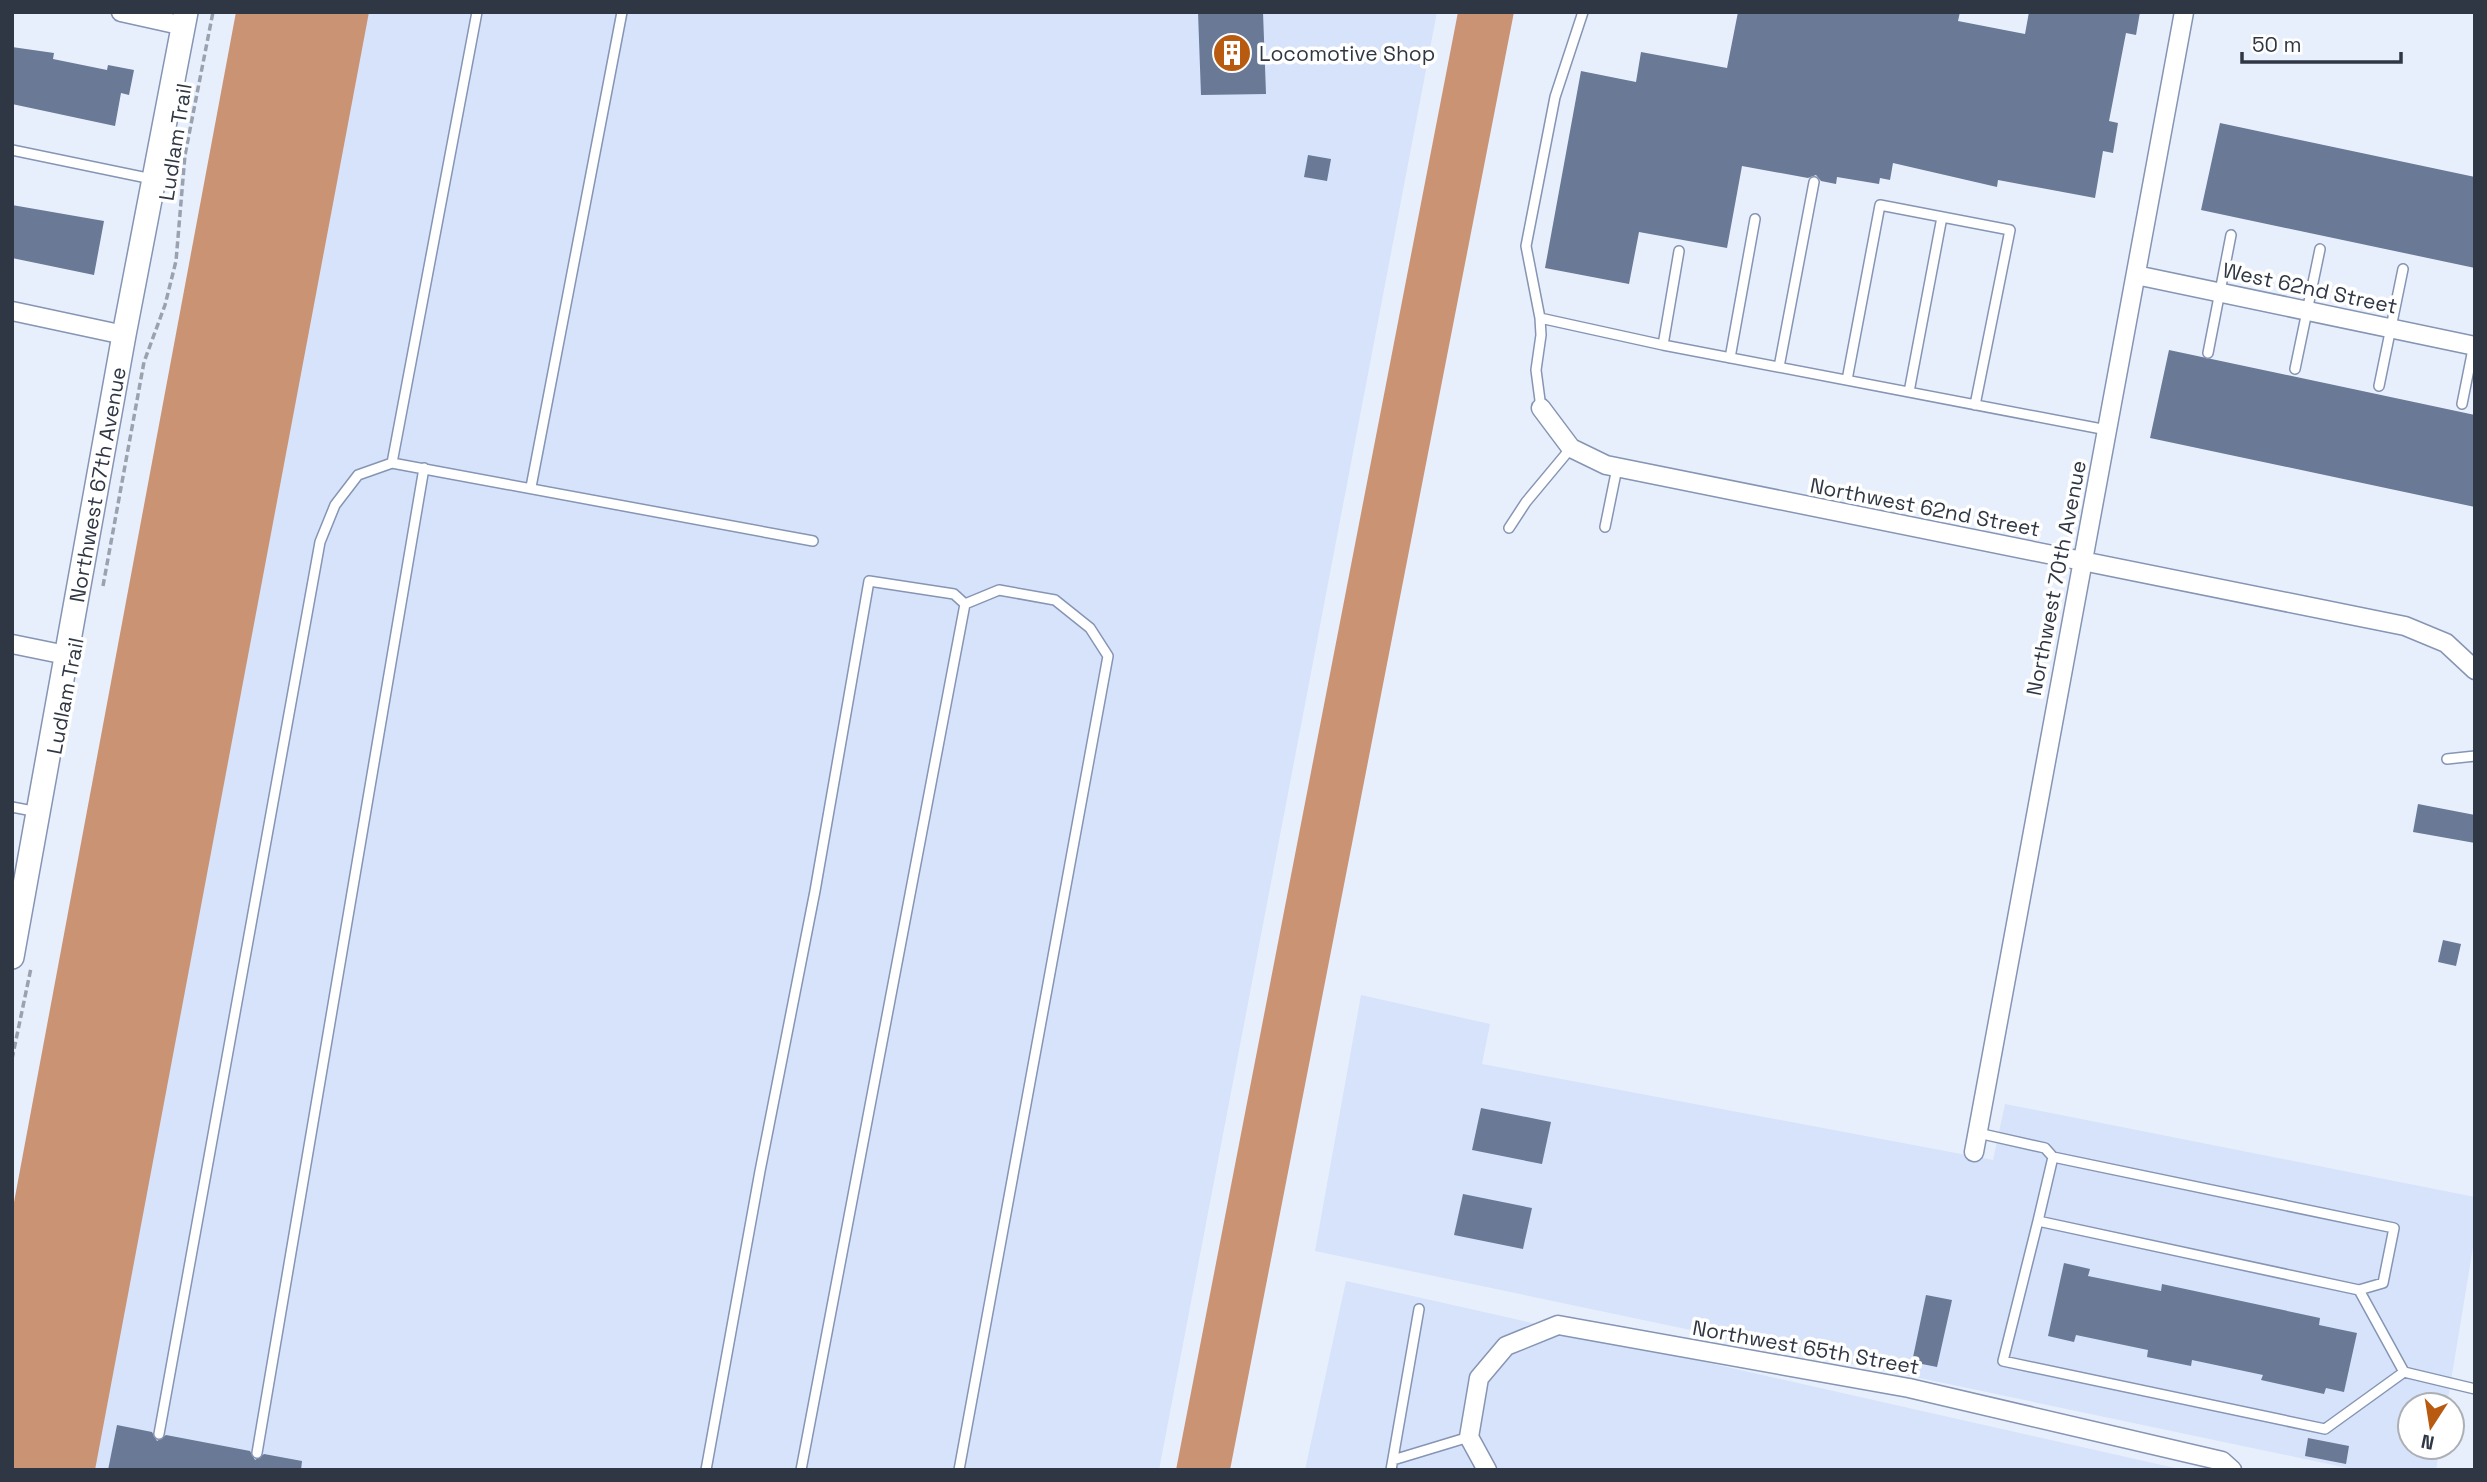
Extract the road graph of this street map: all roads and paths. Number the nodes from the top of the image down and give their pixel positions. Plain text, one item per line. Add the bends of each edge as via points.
1 (121, 12) edge
2 (214, 12) edge
3 (477, 12) edge
4 (622, 12) edge
5 (1583, 12) edge
6 (2184, 12) edge
7 (185, 19) edge
8 (12, 150) edge
9 (154, 179) junction
10 (1814, 182) dead end
11 (1942, 217) junction
12 (1755, 219) dead end
13 (2231, 235) dead end
14 (2320, 249) dead end
15 (1679, 251) dead end
16 (2403, 269) dead end
17 (2136, 275) junction
18 (2219, 292) junction
19 (2307, 310) junction
20 (12, 311) edge
21 (1540, 318) junction
22 (2391, 328) junction
23 (124, 335) junction
24 (2474, 343) edge
25 (1663, 345) junction
26 (2208, 353) dead end
27 (1730, 358) junction
28 (1779, 367) junction
29 (2295, 369) dead end
30 (1847, 380) junction
31 (2379, 386) dead end
32 (1909, 392) junction
33 (2462, 404) dead end
34 (1975, 405) junction
35 (1541, 408) joint
36 (2107, 430) junction
37 (1571, 448) junction
38 (392, 463) junction
39 (424, 468) junction
40 (1617, 468) junction
41 (531, 487) junction
42 (1605, 527) dead end
43 (1509, 528) dead end
44 (813, 541) dead end
45 (2082, 562) junction
46 (103, 589) dead end
47 (965, 604) junction
48 (12, 643) edge
49 (66, 655) junction
50 (2475, 670) edge
51 (2475, 756) edge
52 (2447, 759) dead end
53 (12, 807) edge
54 (38, 813) junction
55 (23, 956) edge
56 (12, 1059) edge
57 (1978, 1133) junction
58 (1974, 1152) dead end
59 (2053, 1157) junction
60 (2038, 1221) junction
61 (2359, 1290) junction
62 (1419, 1309) dead end
63 (2404, 1372) junction
64 (2475, 1389) edge
65 (159, 1434) dead end
66 (1469, 1437) junction
67 (257, 1452) dead end
68 (1392, 1465) edge
69 (706, 1470) edge
70 (801, 1470) edge
71 (959, 1470) edge
72 (1487, 1470) edge
73 (2232, 1470) edge

1 - 7 street
2 - 46 path, Ludlam Trail via 185,155 176,261 144,362
3 - 38 lane
4 - 41 lane
5 - 21 lane via 1555,97 1526,246
6 - 17 street, Northwest 70th Avenue
7 - 9 street, Northwest 67th Avenue
8 - 9 lane
9 - 23 street, Northwest 67th Avenue
10 - 28 lane
11 - 30 lane via 1880,205
11 - 32 lane
11 - 34 lane via 2010,230
12 - 27 lane
13 - 18 lane
14 - 19 lane
15 - 25 lane
16 - 22 lane
17 - 18 street, West 62nd Street
17 - 36 street, Northwest 70th Avenue
18 - 19 street, West 62nd Street
18 - 26 lane
19 - 22 street, West 62nd Street
19 - 29 lane
20 - 23 street
21 - 25 lane
21 - 35 lane via 1536,370
22 - 24 street, West 62nd Street
22 - 31 lane
23 - 49 street, Northwest 67th Avenue
24 - 33 lane
25 - 27 lane
27 - 28 lane
28 - 30 lane
30 - 32 lane
32 - 34 lane
34 - 36 lane
35 - 37 street, Northwest 62nd Street
36 - 45 street, Northwest 70th Avenue
37 - 40 street, Northwest 62nd Street
37 - 43 lane
38 - 39 lane
38 - 65 lane via 358,475 335,505 320,542
39 - 41 lane
39 - 67 lane
40 - 42 lane
40 - 45 street, Northwest 62nd Street
41 - 44 lane
45 - 50 street, Northwest 62nd Street via 2405,626 2446,643
45 - 57 street, Northwest 70th Avenue
47 - 69 lane via 954,594 869,581
47 - 70 lane
47 - 71 lane via 999,590 1055,600 1090,628 1108,656
48 - 49 street
49 - 54 street, Northwest 67th Avenue
51 - 52 lane
53 - 54 lane
54 - 55 street, Northwest 67th Avenue
55 - 56 path
57 - 58 street, Northwest 70th Avenue
57 - 59 lane via 2045,1148
59 - 60 lane
59 - 61 lane via 2394,1228 2383,1283
60 - 61 lane
60 - 63 lane via 2003,1361 2325,1429
61 - 63 lane
62 - 68 lane
63 - 64 lane
66 - 68 lane
66 - 72 street
66 - 73 street, Northwest 65th Street via 1479,1378 1506,1346 1558,1325 1909,1388 2222,1461

